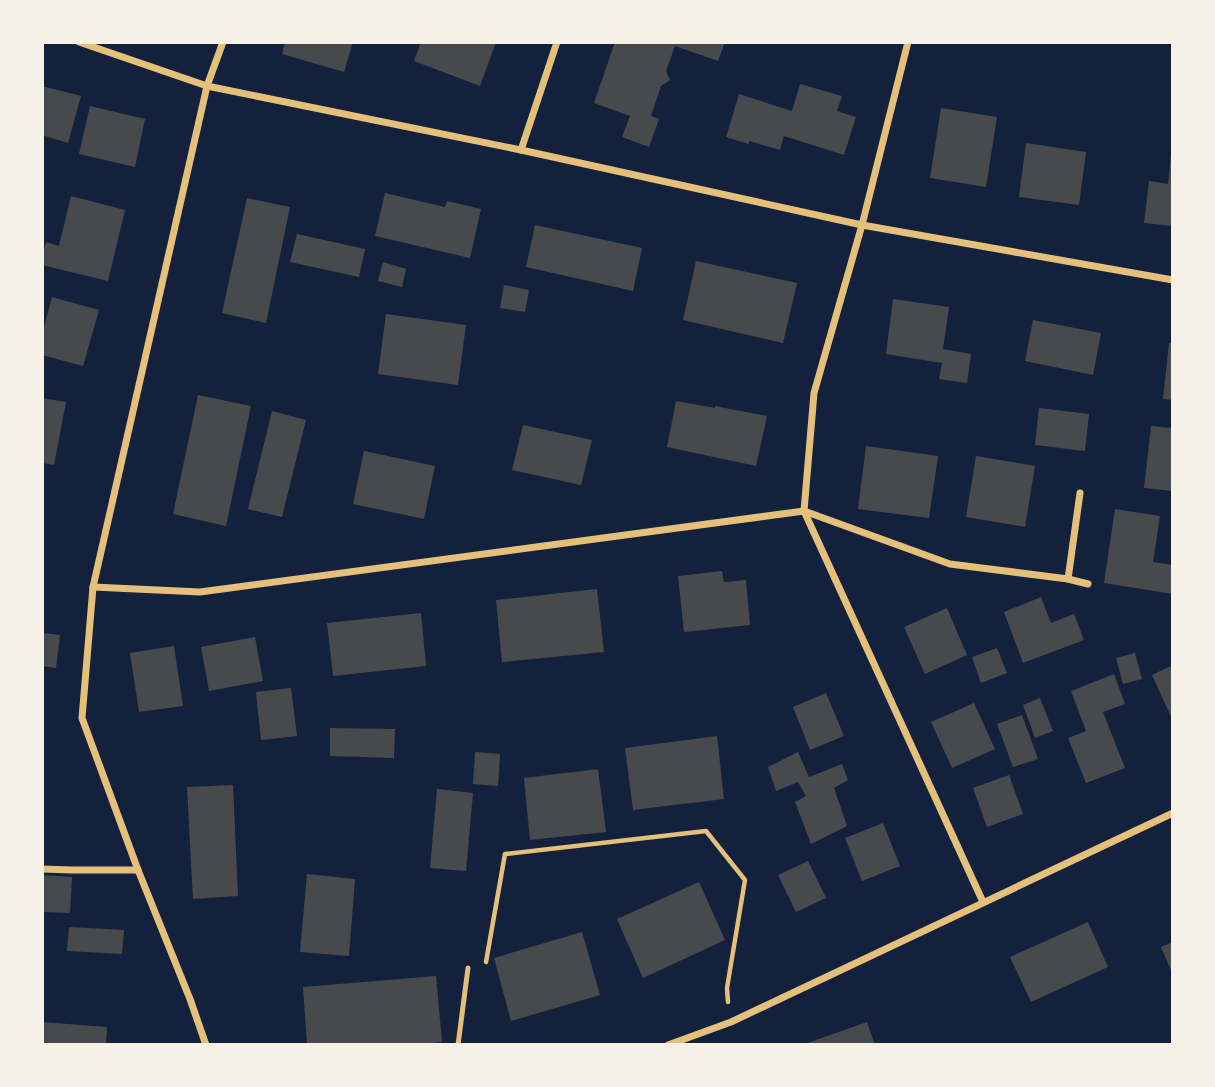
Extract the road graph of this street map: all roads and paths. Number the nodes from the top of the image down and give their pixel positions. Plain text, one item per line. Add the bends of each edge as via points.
1 (79, 42) edge
2 (223, 42) edge
3 (557, 42) edge
4 (908, 42) edge
5 (207, 86) junction
6 (521, 150) junction
7 (862, 225) junction
8 (1173, 280) edge
9 (1080, 493) dead end
10 (804, 511) junction
11 (1068, 579) junction
12 (1088, 584) dead end
13 (93, 587) junction
14 (1173, 813) edge
15 (42, 869) edge
16 (138, 870) junction
17 (983, 902) junction
18 (486, 962) dead end
19 (468, 968) dead end
20 (731, 1022) junction
21 (690, 1041) edge
22 (206, 1045) edge
23 (458, 1045) edge
24 (668, 1045) edge

1 - 5 street
2 - 5 street
3 - 6 street
4 - 7 street
5 - 6 street
5 - 13 street
6 - 7 street
7 - 8 street
7 - 10 street via 814,393
9 - 11 street
10 - 11 street via 950,564
10 - 13 street via 200,592
10 - 17 street
11 - 12 street
13 - 16 street via 82,718
14 - 17 street
15 - 16 street
16 - 22 street
17 - 20 street
18 - 20 path via 505,854 706,831 745,880 727,988
19 - 23 lane
20 - 21 street
21 - 24 street

